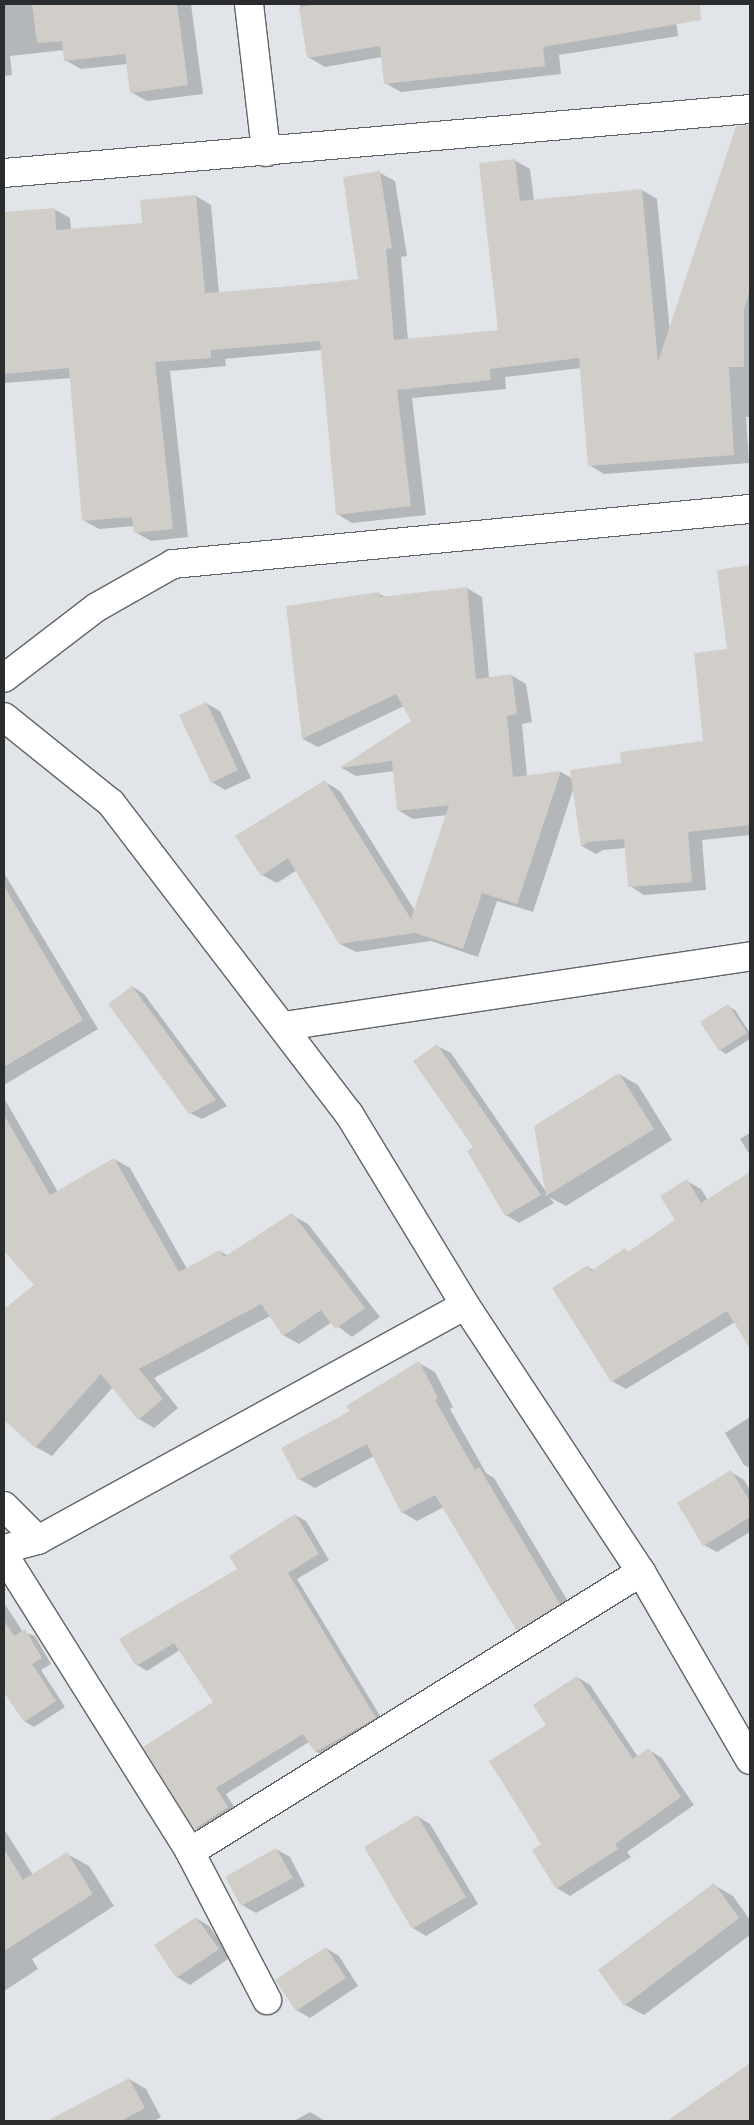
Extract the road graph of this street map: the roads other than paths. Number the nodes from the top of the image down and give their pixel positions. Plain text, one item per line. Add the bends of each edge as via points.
1 (249, 4) edge
2 (750, 110) edge
3 (266, 152) junction
4 (4, 173) edge
5 (750, 509) edge
6 (4, 678) edge
7 (4, 717) edge
8 (750, 956) edge
9 (284, 1026) junction
10 (466, 1304) junction
11 (4, 1506) edge
12 (38, 1540) junction
13 (4, 1549) edge
14 (4, 1555) edge
15 (641, 1572) junction
16 (750, 1760) edge
17 (190, 1852) junction
18 (267, 2000) dead end

1 - 3 street
2 - 3 street
3 - 4 street
5 - 6 street via 173,564 97,607
7 - 9 street via 111,802
8 - 9 street
9 - 10 street via 349,1114
10 - 12 street
10 - 15 street
11 - 12 street
12 - 13 street
14 - 17 street
15 - 16 street
15 - 17 street
17 - 18 street

